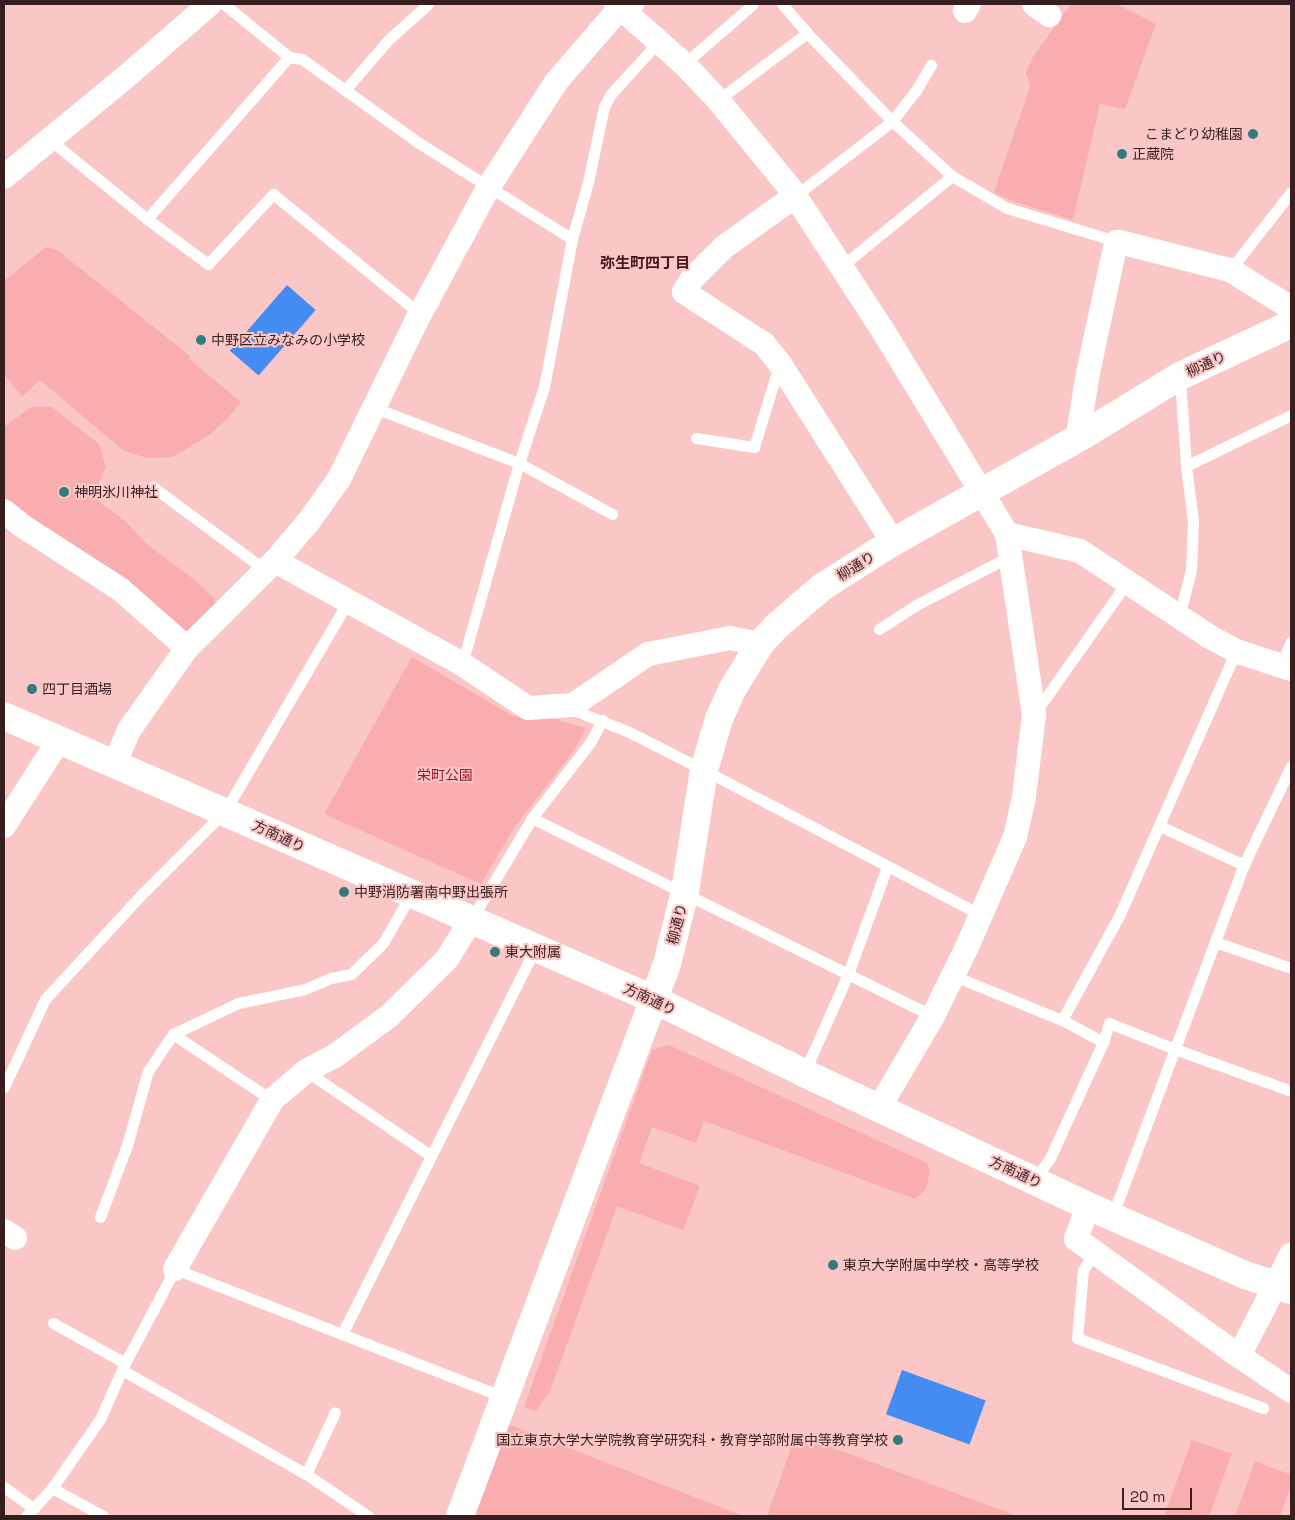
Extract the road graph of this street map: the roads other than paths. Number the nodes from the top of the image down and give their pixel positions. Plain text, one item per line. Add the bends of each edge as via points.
1 (210, 4) edge
2 (224, 4) edge
3 (428, 4) edge
4 (753, 4) edge
5 (782, 4) edge
6 (625, 6) edge
7 (807, 33) junction
8 (659, 41) junction
9 (289, 57) junction
10 (684, 64) junction
11 (932, 64) dead end
12 (345, 90) junction
13 (718, 100) junction
14 (892, 121) junction
15 (49, 139) junction
16 (4, 176) edge
17 (952, 176) junction
18 (488, 188) junction
19 (1291, 192) edge
20 (795, 196) junction
21 (147, 219) junction
22 (572, 240) junction
23 (1117, 242) junction
24 (842, 266) junction
25 (1230, 270) junction
26 (1291, 308) edge
27 (420, 314) junction
28 (1291, 324) edge
29 (780, 364) junction
30 (1180, 376) junction
31 (375, 408) junction
32 (1291, 415) edge
33 (1082, 436) junction
34 (696, 438) dead end
35 (519, 463) junction
36 (1186, 466) junction
37 (153, 487) dead end
38 (981, 494) junction
39 (4, 511) edge
40 (612, 514) dead end
41 (893, 542) junction
42 (1009, 545) junction
43 (270, 565) junction
44 (1127, 582) junction
45 (347, 603) junction
46 (1179, 616) junction
47 (879, 629) dead end
48 (1291, 641) edge
49 (760, 644) junction
50 (187, 648) junction
51 (1236, 651) junction
52 (462, 664) junction
53 (1286, 668) edge
54 (573, 705) junction
55 (1034, 715) junction
56 (5, 719) edge
57 (602, 720) junction
58 (59, 740) junction
59 (115, 763) junction
60 (1291, 766) edge
61 (704, 770) junction
62 (225, 811) junction
63 (532, 818) junction
64 (4, 826) edge
65 (1160, 826) junction
66 (1244, 865) junction
67 (887, 868) junction
68 (685, 892) junction
69 (411, 894) junction
70 (981, 915) junction
71 (471, 920) junction
72 (1215, 942) junction
73 (536, 948) junction
74 (1291, 968) edge
75 (848, 974) junction
76 (954, 976) junction
77 (653, 1000) junction
78 (934, 1016) junction
79 (1062, 1020) junction
80 (173, 1034) junction
81 (1103, 1042) junction
82 (1175, 1049) junction
83 (306, 1071) junction
84 (804, 1073) junction
85 (4, 1087) edge
86 (1291, 1091) edge
87 (272, 1100) junction
88 (879, 1108) junction
89 (430, 1155) junction
90 (1034, 1180) junction
91 (1100, 1211) junction
92 (100, 1217) dead end
93 (1094, 1252) junction
94 (1291, 1255) edge
95 (175, 1269) junction
96 (1284, 1289) edge
97 (53, 1323) dead end
98 (342, 1334) junction
99 (1239, 1356) junction
100 (124, 1366) junction
101 (1291, 1390) edge
102 (504, 1397) junction
103 (1263, 1408) dead end
104 (335, 1412) dead end
105 (306, 1474) junction
106 (4, 1487) edge
107 (52, 1488) junction
108 (30, 1512) edge
109 (103, 1516) edge
110 (368, 1516) edge
111 (460, 1516) edge

1 - 15 street
2 - 9 lane
3 - 12 lane via 388,40
4 - 10 lane
5 - 7 lane
6 - 8 street
6 - 18 street via 556,82
7 - 13 lane
7 - 14 lane
8 - 10 street
8 - 22 lane via 610,95 604,107
9 - 12 lane via 302,59
9 - 21 lane
10 - 13 street
11 - 14 lane
12 - 18 lane
13 - 20 street
14 - 17 lane
14 - 20 lane
15 - 16 street
15 - 21 lane
17 - 23 lane via 1007,208
17 - 24 lane
18 - 22 lane
18 - 27 street
19 - 25 lane
20 - 24 street
20 - 29 street via 724,248 692,279 684,292 764,344
21 - 27 lane via 208,264 272,194
22 - 35 lane via 544,387
23 - 25 street
23 - 33 street via 1083,404 1079,429
24 - 38 street
25 - 26 street
27 - 31 street
28 - 30 street, 柳通り
29 - 34 lane via 754,447
29 - 41 street
30 - 33 street, 柳通り
30 - 36 lane
31 - 35 lane
31 - 43 street via 339,478 309,521
32 - 36 lane
33 - 38 street, 柳通り
35 - 40 lane
35 - 52 lane
36 - 46 lane via 1193,521 1191,570
37 - 43 lane
38 - 41 street, 柳通り
38 - 42 street
39 - 50 street via 120,589
41 - 49 street, 柳通り via 822,587 778,624
42 - 44 street via 1080,551
42 - 47 lane
42 - 55 street
43 - 45 street
43 - 50 street
44 - 46 street
44 - 55 lane
45 - 52 street
45 - 62 lane
46 - 51 street
48 - 53 lane
49 - 54 street via 730,638 648,654
49 - 61 street, 柳通り via 718,719
50 - 59 street via 129,730
51 - 53 street
51 - 65 lane
52 - 54 street via 528,708
54 - 57 lane via 576,712
55 - 70 street via 1029,772 1015,837
56 - 58 street, 方南通り
57 - 61 lane
57 - 63 lane via 591,741
58 - 59 street, 方南通り
58 - 64 street
59 - 62 street, 方南通り
60 - 66 lane
61 - 67 lane
61 - 68 street, 柳通り
62 - 69 street, 方南通り
62 - 85 lane via 140,896 45,999
63 - 68 lane
63 - 71 lane
65 - 66 lane
65 - 79 lane via 1119,916
66 - 72 lane
67 - 70 lane
67 - 75 lane
68 - 75 lane
68 - 77 street, 柳通り via 667,964
69 - 71 street, 方南通り
69 - 80 lane via 383,943 351,974 330,978 320,988 238,1003
70 - 76 street
71 - 73 street, 方南通り
71 - 83 street via 447,959 389,1016 355,1035 336,1055
72 - 74 lane
72 - 82 lane
73 - 77 street, 方南通り
73 - 89 lane
75 - 78 lane
75 - 84 lane
76 - 78 street
76 - 79 lane
77 - 84 street, 方南通り
77 - 102 street, 柳通り
78 - 88 street
79 - 81 lane
80 - 87 lane
80 - 92 lane via 148,1071 127,1145
81 - 82 lane via 1109,1023
81 - 90 lane via 1050,1158
82 - 86 lane
82 - 91 lane
83 - 87 street
83 - 89 lane
84 - 88 street, 方南通り
87 - 95 street
88 - 90 street, 方南通り
89 - 98 lane
90 - 91 street, 方南通り
91 - 93 street via 1076,1239
91 - 96 street, 方南通り
93 - 99 street
93 - 103 lane via 1084,1270 1077,1338
94 - 96 street
95 - 98 lane
95 - 100 lane
96 - 99 street
97 - 100 lane
98 - 102 lane
99 - 101 street
100 - 105 lane
100 - 107 lane via 100,1419
102 - 111 street, 柳通り
104 - 105 lane
105 - 110 lane
106 - 108 lane
107 - 108 lane
107 - 109 lane

